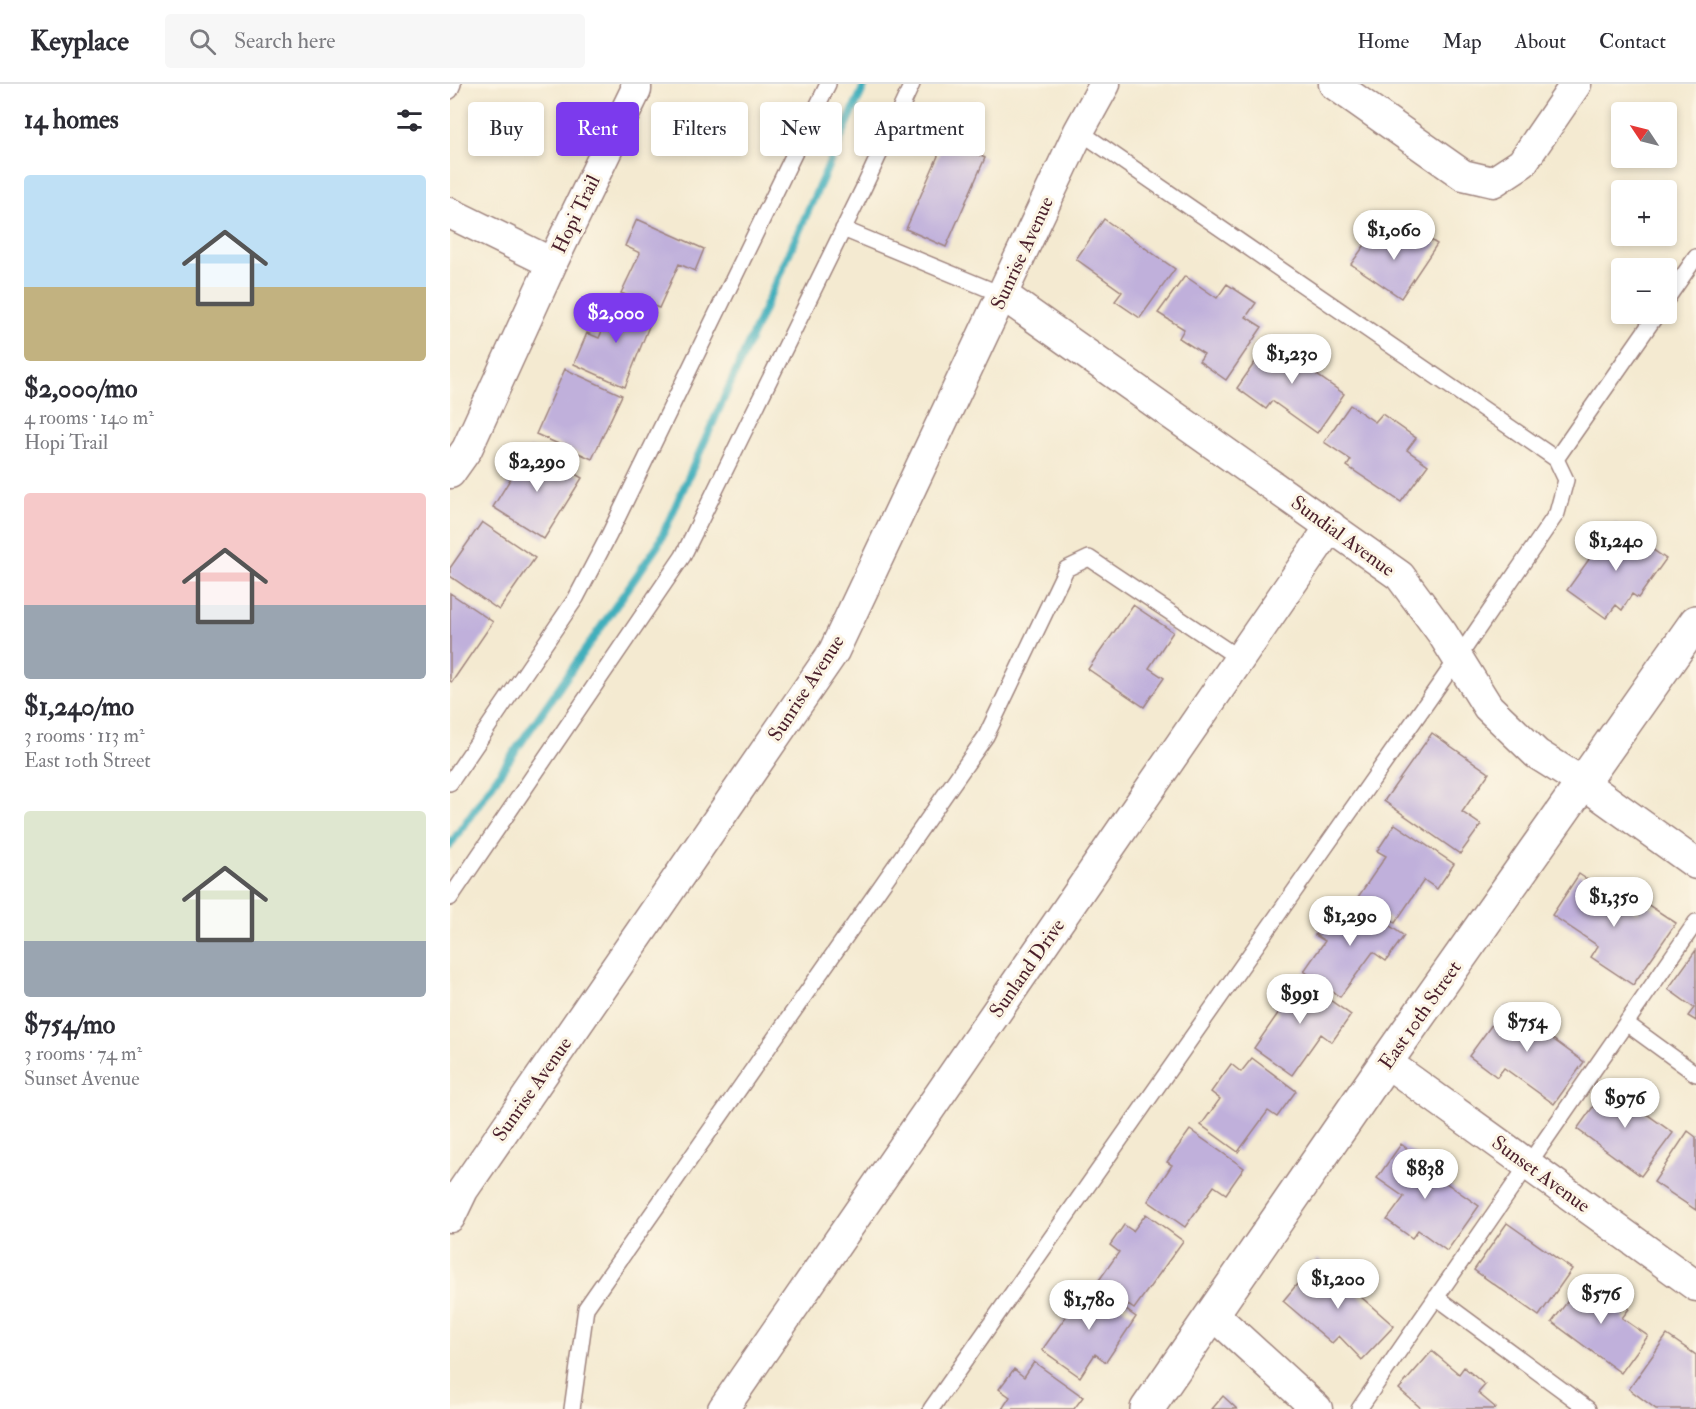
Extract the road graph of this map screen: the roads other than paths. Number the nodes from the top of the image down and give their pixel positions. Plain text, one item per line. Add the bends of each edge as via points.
1 (453, 84) edge
2 (636, 84) edge
3 (828, 84) edge
4 (912, 84) edge
5 (1105, 84) edge
6 (1334, 84) edge
7 (1576, 84) edge
8 (450, 91) edge
9 (1079, 131) junction
10 (450, 213) edge
11 (843, 229) junction
12 (1696, 257) edge
13 (552, 263) junction
14 (1677, 284) edge
15 (1003, 295) junction
16 (1650, 324) edge
17 (1556, 459) junction
18 (450, 473) edge
19 (1331, 526) junction
20 (1696, 622) edge
21 (1458, 658) junction
22 (1240, 659) junction
23 (450, 783) edge
24 (1583, 783) junction
25 (1696, 864) edge
26 (450, 898) edge
27 (1696, 922) edge
28 (1626, 1023) junction
29 (1386, 1062) junction
30 (1696, 1074) edge
31 (1528, 1165) junction
32 (450, 1217) edge
33 (1696, 1286) edge
34 (1436, 1297) junction
35 (1213, 1314) junction
36 (572, 1409) edge
37 (723, 1409) edge
38 (931, 1409) edge
39 (1147, 1409) edge
40 (1317, 1409) edge
41 (1359, 1409) edge
42 (1588, 1409) edge

1 - 8 lane
2 - 13 street, Hopi Trail
3 - 23 lane via 581,587
4 - 11 lane
5 - 9 street, Sunrise Avenue
6 - 7 street via 1463,175 1493,182 1522,163
9 - 15 street, Sunrise Avenue
9 - 17 lane
10 - 13 street
11 - 15 lane
11 - 26 lane via 683,556
12 - 14 lane
13 - 18 street, Hopi Trail via 467,449
15 - 19 street, Sundial Avenue
15 - 32 street, Sunrise Avenue via 834,651 463,1190
16 - 17 lane
17 - 21 lane via 1566,480 1557,513
19 - 21 street, Sundial Avenue via 1400,576
19 - 22 street, Sunland Drive
20 - 24 street, East 10th Street
21 - 24 street, Sundial Avenue via 1488,707 1537,754
21 - 38 lane
22 - 36 lane via 1089,558 1066,569 986,736 586,1308
22 - 37 street, Sunland Drive
24 - 25 street, Sundial Avenue
24 - 29 street, East 10th Street
27 - 28 lane
28 - 30 lane
28 - 31 lane
29 - 31 street, Sunset Avenue
29 - 35 street, East 10th Street
31 - 33 street, Sunset Avenue
31 - 34 lane
34 - 41 lane
34 - 42 lane
35 - 39 street, East 10th Street
35 - 40 street

